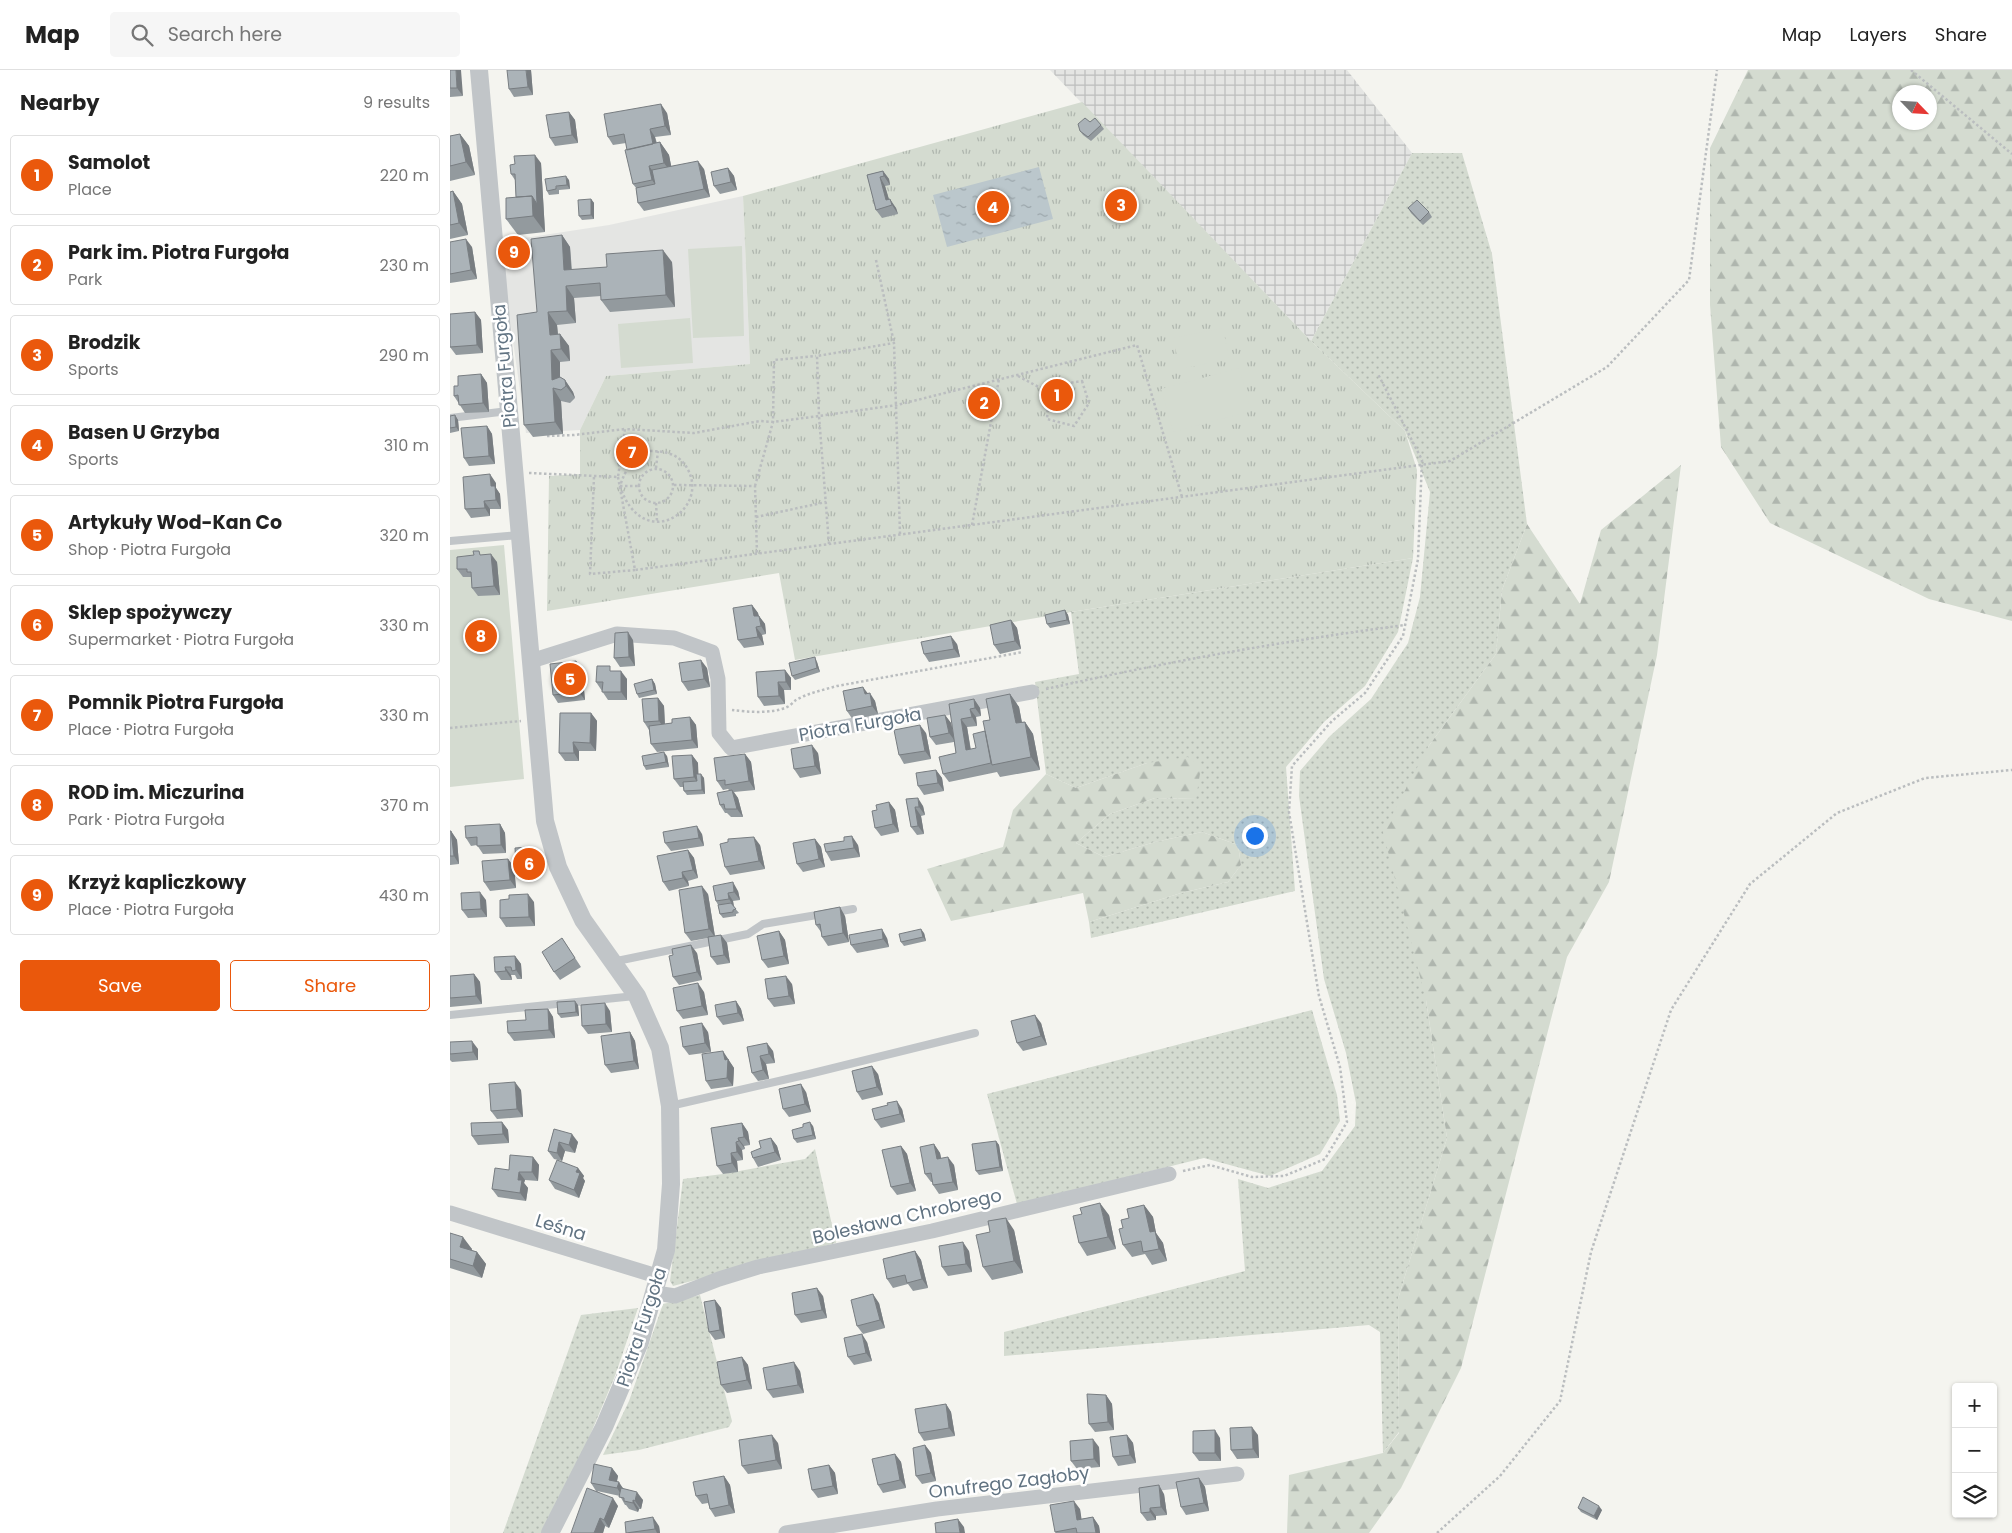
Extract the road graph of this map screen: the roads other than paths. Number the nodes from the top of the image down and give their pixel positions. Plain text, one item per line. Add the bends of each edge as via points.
1 (479, 70) edge
2 (508, 411) junction
3 (450, 418) edge
4 (519, 535) junction
5 (450, 542) edge
6 (531, 661) junction
7 (1032, 692) road end
8 (853, 909) dead end
9 (612, 962) junction
10 (637, 996) junction
11 (450, 1015) edge
12 (975, 1033) dead end
13 (670, 1106) junction
14 (1169, 1174) road end
15 (450, 1213) edge
16 (658, 1285) junction
17 (1237, 1474) dead end
18 (550, 1533) edge
19 (786, 1533) edge

1 - 2 street, Piotra Furgoła
2 - 3 lane
2 - 4 street, Piotra Furgoła via 515,453
4 - 5 lane
4 - 6 street, Piotra Furgoła
6 - 7 street, Piotra Furgoła via 617,634 674,638 712,652 718,679 719,733 731,748
6 - 9 street, Piotra Furgoła via 545,821 558,867 583,920
8 - 9 lane via 763,924 748,934
9 - 10 street, Piotra Furgoła
10 - 11 lane
10 - 13 street, Piotra Furgoła via 660,1048
12 - 13 lane
13 - 16 street, Piotra Furgoła via 671,1206
14 - 16 street, Bolesława Chrobrego via 932,1231 758,1267 675,1296
15 - 16 street, Leśna
16 - 18 street, Piotra Furgoła via 622,1388
17 - 19 street, Onufrego Zagłoby via 937,1509

